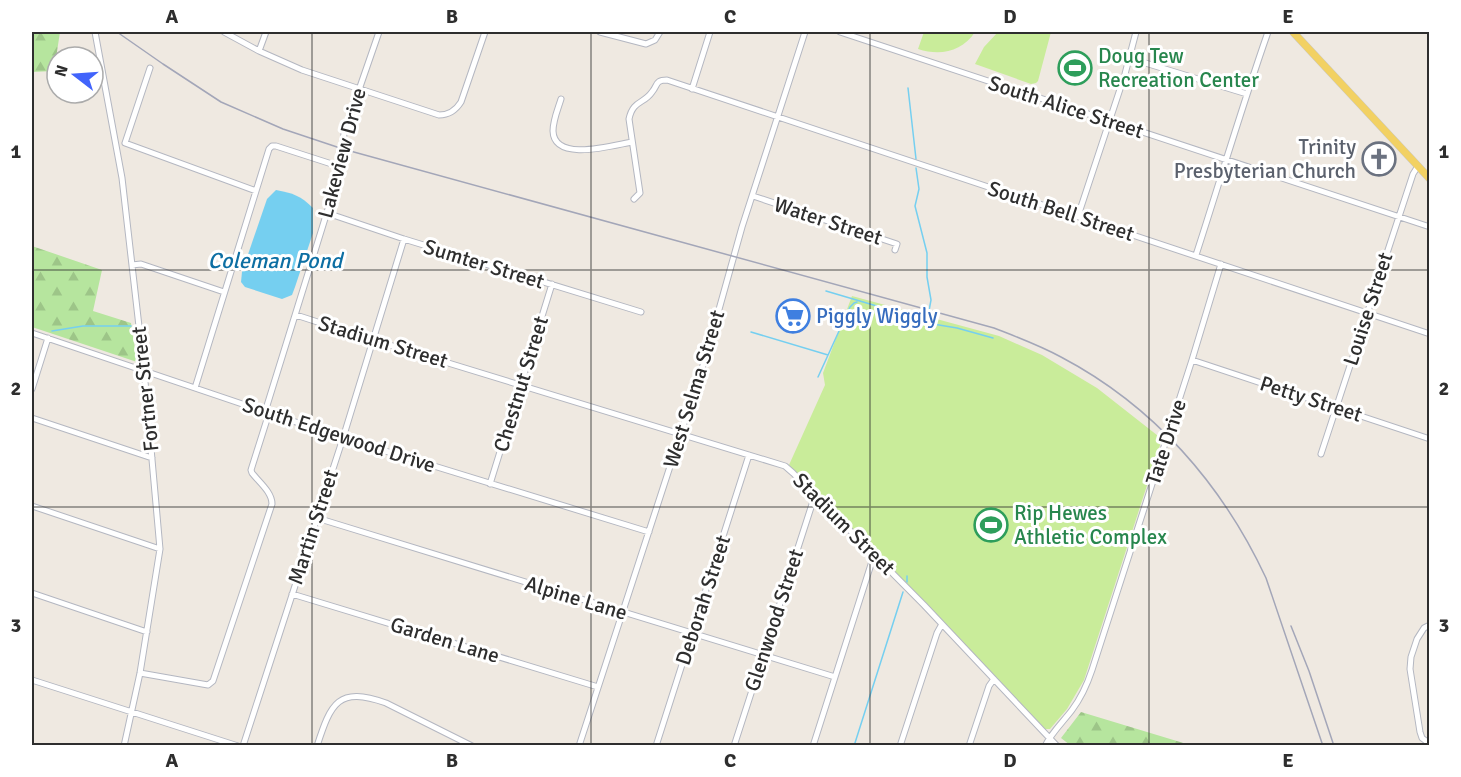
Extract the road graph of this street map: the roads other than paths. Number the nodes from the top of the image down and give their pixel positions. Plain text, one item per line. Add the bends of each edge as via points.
1 (95, 32) edge
2 (224, 32) edge
3 (266, 32) edge
4 (379, 32) edge
5 (485, 32) edge
6 (600, 32) edge
7 (660, 32) edge
8 (710, 32) edge
9 (805, 32) edge
10 (840, 32) edge
11 (1136, 32) edge
12 (1268, 32) edge
13 (1293, 32) edge
14 (259, 51) junction
15 (1129, 58) junction
16 (150, 68) dead end
17 (692, 88) junction
18 (359, 89) junction
19 (1247, 94) junction
20 (561, 99) dead end
21 (778, 117) junction
22 (1109, 122) junction
23 (632, 142) junction
24 (125, 144) junction
25 (117, 146) junction
26 (1227, 160) junction
27 (1418, 166) junction
28 (341, 167) junction
29 (1430, 179) edge
30 (256, 191) junction
31 (753, 196) junction
32 (634, 199) dead end
33 (327, 213) junction
34 (1078, 216) junction
35 (1398, 218) junction
36 (1430, 227) edge
37 (404, 239) junction
38 (895, 250) dead end
39 (1196, 255) junction
40 (1221, 264) junction
41 (132, 265) junction
42 (552, 284) junction
43 (224, 292) junction
44 (641, 312) dead end
45 (1367, 312) junction
46 (296, 315) junction
47 (32, 333) edge
48 (1430, 334) edge
49 (48, 338) junction
50 (373, 340) junction
51 (1192, 360) junction
52 (144, 370) junction
53 (521, 385) junction
54 (195, 388) junction
55 (32, 389) edge
56 (1336, 407) junction
57 (267, 412) junction
58 (32, 418) edge
59 (681, 434) junction
60 (343, 438) junction
61 (1430, 439) edge
62 (749, 454) junction
63 (1321, 454) dead end
64 (152, 458) junction
65 (490, 484) junction
66 (815, 495) junction
67 (32, 506) edge
68 (317, 519) junction
69 (649, 532) junction
70 (160, 549) junction
71 (874, 555) junction
72 (32, 593) edge
73 (292, 594) junction
74 (623, 612) junction
75 (942, 624) junction
76 (1430, 625) edge
77 (147, 632) junction
78 (692, 633) junction
79 (763, 655) junction
80 (140, 673) junction
81 (835, 677) junction
82 (994, 679) junction
83 (32, 680) edge
84 (598, 687) junction
85 (132, 712) junction
86 (1049, 737) junction
87 (1430, 744) edge
88 (124, 746) edge
89 (238, 746) edge
90 (243, 746) edge
91 (317, 746) edge
92 (472, 746) edge
93 (579, 746) edge
94 (656, 746) edge
95 (734, 746) edge
96 (813, 746) edge
97 (900, 746) edge
98 (969, 746) edge
99 (1045, 746) edge
100 (1057, 746) edge

1 - 25 street, Fortner Street
2 - 14 street
3 - 14 street
4 - 18 street, Lakeview Drive
5 - 18 street via 461,102 450,113 435,115
6 - 7 street via 646,44
8 - 17 street
9 - 21 street, West Selma Street
10 - 22 street, South Alice Street
11 - 15 street
12 - 19 street
13 - 27 main road
14 - 18 street
15 - 19 street
15 - 22 street
16 - 24 street
17 - 21 street, South Bell Street
17 - 23 street, South Bell Street via 667,80 658,82 653,92 632,110
18 - 28 street, Lakeview Drive via 344,133
19 - 26 street
20 - 23 street via 553,130 564,147 577,150
21 - 31 street, West Selma Street
21 - 34 street, South Bell Street
22 - 26 street, South Alice Street
22 - 34 street
23 - 32 street via 640,193
24 - 25 street
24 - 30 street
25 - 41 street, Fortner Street
26 - 35 street, South Alice Street
26 - 39 street
27 - 29 main road
27 - 35 street, Louise Street
28 - 30 street via 272,146
28 - 33 street, Lakeview Drive
30 - 43 street
31 - 38 street, Water Street via 897,244
31 - 59 street, West Selma Street
33 - 37 street, Sumter Street
33 - 46 street, Lakeview Drive
34 - 39 street, South Bell Street
35 - 36 street, South Alice Street
35 - 45 street, Louise Street
37 - 42 street, Sumter Street
37 - 50 street, Martin Street
39 - 40 street, South Bell Street
40 - 45 street, South Bell Street
40 - 51 street, Tate Drive
41 - 43 street via 141,264
41 - 52 street, Fortner Street
42 - 44 street, Sumter Street
42 - 53 street, Chestnut Street
43 - 54 street
45 - 48 street, South Bell Street
45 - 56 street, Louise Street
46 - 50 street, Stadium Street
46 - 57 street, Lakeview Drive
47 - 49 street, South Edgewood Drive
49 - 52 street, South Edgewood Drive
49 - 55 street
50 - 53 street, Stadium Street
50 - 60 street, Martin Street
51 - 56 street, Petty Street
51 - 86 street, Tate Drive via 1090,676 1074,708
52 - 54 street, South Edgewood Drive
52 - 64 street, Fortner Street
53 - 59 street, Stadium Street
53 - 65 street, Chestnut Street
54 - 57 street, South Edgewood Drive
56 - 61 street, Petty Street
56 - 63 street, Louise Street
57 - 60 street, South Edgewood Drive
57 - 80 street, Lakeview Drive via 251,470 270,494 272,504 213,681 208,685
58 - 64 street
59 - 62 street, Stadium Street
59 - 69 street, West Selma Street
60 - 65 street, South Edgewood Drive
60 - 68 street, Martin Street
62 - 66 street, Stadium Street via 785,466
62 - 78 street, Deborah Street
64 - 70 street, Fortner Street
65 - 69 street, South Edgewood Drive
66 - 71 street, Stadium Street
66 - 79 street, Glenwood Street
67 - 70 street
68 - 73 street, Martin Street
68 - 74 street, Alpine Lane
69 - 74 street, West Selma Street
70 - 77 street, Fortner Street
71 - 75 street, Stadium Street
71 - 81 street
72 - 77 street
73 - 84 street, Garden Lane
73 - 90 street, Martin Street
74 - 78 street, Alpine Lane
74 - 84 street, West Selma Street
75 - 82 street, Stadium Street
75 - 97 street
76 - 87 street via 1417,639 1410,669 1420,732
77 - 80 street, Fortner Street
78 - 79 street, Alpine Lane
78 - 94 street, Deborah Street
79 - 81 street, Alpine Lane
79 - 95 street, Glenwood Street
80 - 85 street, Fortner Street
81 - 96 street
82 - 86 street, Stadium Street
82 - 98 street
83 - 85 street
84 - 93 street, West Selma Street
85 - 88 street, Fortner Street
85 - 89 street
86 - 99 street, Tate Drive
86 - 100 street, Stadium Street
91 - 92 street via 330,711 352,696 386,703

